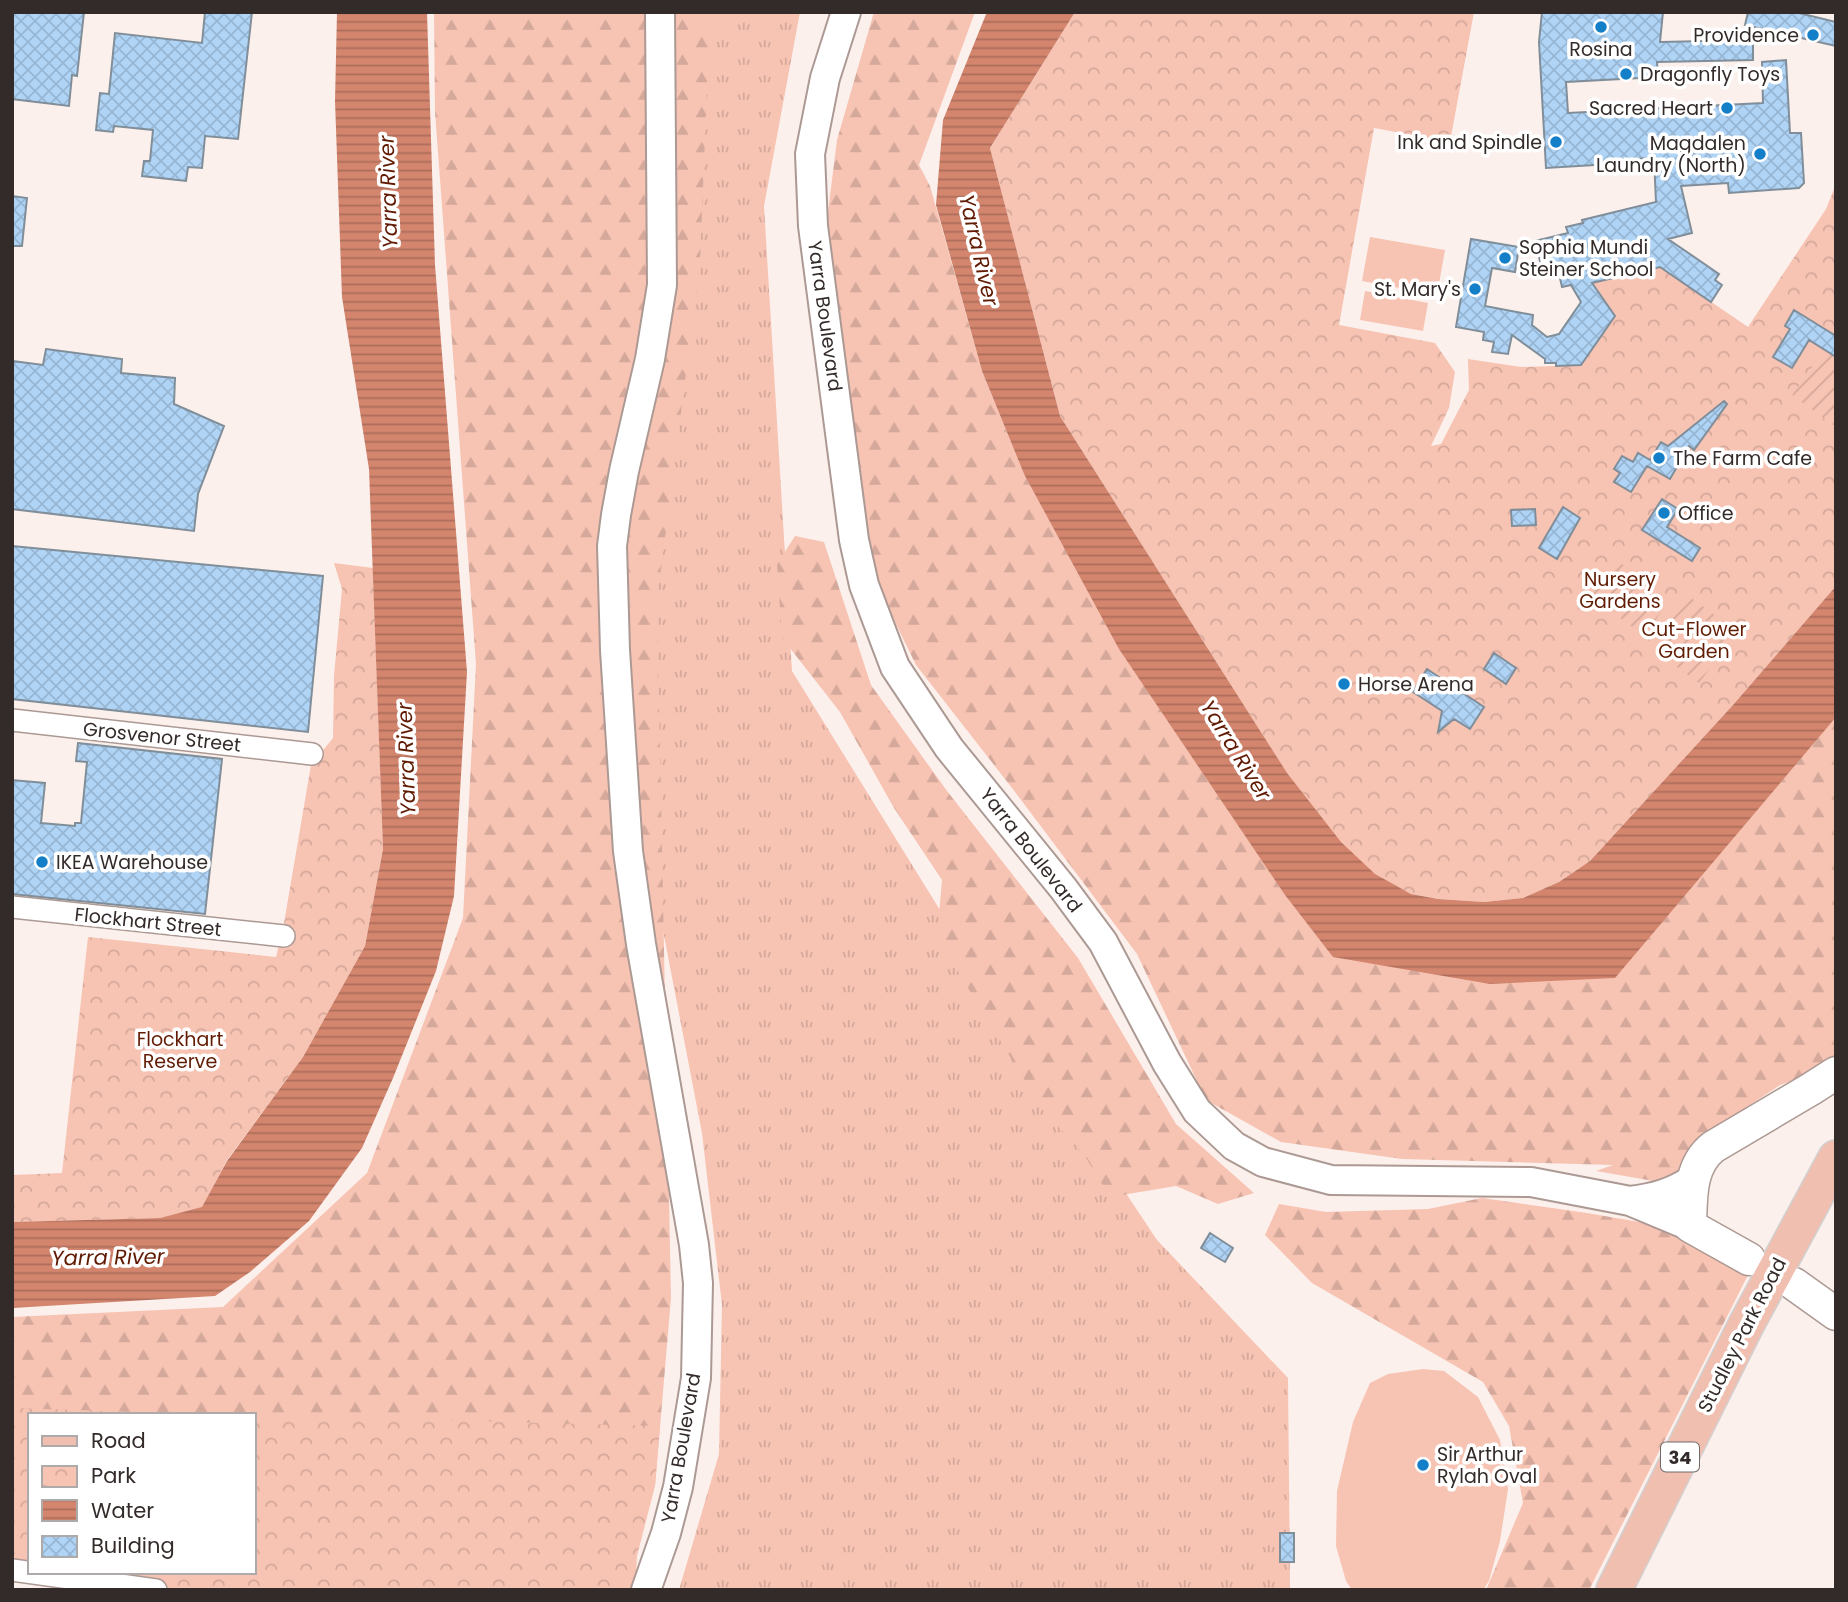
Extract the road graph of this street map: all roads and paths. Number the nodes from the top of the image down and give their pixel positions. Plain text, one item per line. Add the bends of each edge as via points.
1 (660, 12) edge
2 (846, 12) edge
3 (12, 720) edge
4 (312, 754) dead end
5 (12, 907) edge
6 (284, 936) dead end
7 (1836, 1073) edge
8 (1836, 1158) edge
9 (1693, 1179) junction
10 (1630, 1201) junction
11 (1690, 1226) junction
12 (1749, 1259) dead end
13 (1794, 1284) dead end
14 (1836, 1314) edge
15 (41, 1574) edge
16 (156, 1590) edge
17 (646, 1590) edge
18 (1614, 1590) edge

1 - 17 street, Yarra Boulevard via 662,285 616,515 613,592 628,851 698,1283 696,1378 688,1434 666,1533
2 - 10 street, Yarra Boulevard via 825,78 810,154 813,226 854,540 864,585 895,667 950,748 1103,942 1196,1111 1234,1146 1263,1162 1331,1180 1531,1182
3 - 4 street, Grosvenor Street
5 - 6 street, Flockhart Street
7 - 9 main road via 1713,1147 1701,1159
8 - 18 main road, Studley Park Road / 34 via 1746,1325
9 - 10 street via 1667,1194
9 - 11 main road
10 - 11 street, Yarra Boulevard
11 - 12 main road, Yarra Boulevard
13 - 14 main road
15 - 16 street

